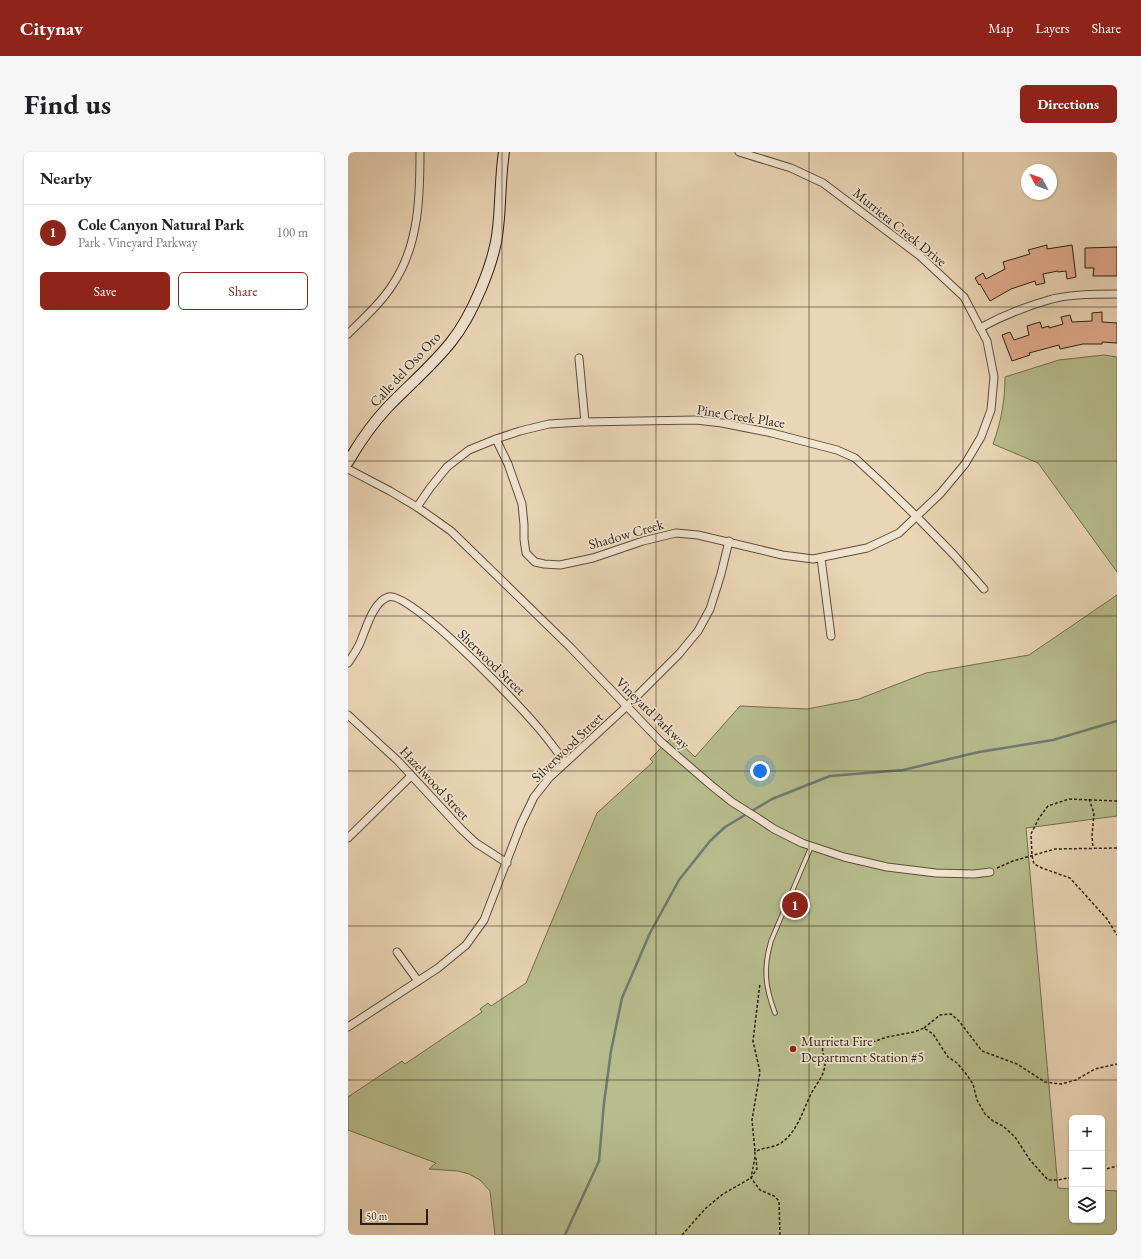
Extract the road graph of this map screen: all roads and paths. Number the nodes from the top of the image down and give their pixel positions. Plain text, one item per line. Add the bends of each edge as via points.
1 (420, 152) edge
2 (504, 152) edge
3 (739, 152) edge
4 (1117, 294) edge
5 (980, 328) junction
6 (348, 334) edge
7 (579, 358) dead end
8 (585, 422) junction
9 (496, 439) junction
10 (348, 462) edge
11 (348, 469) edge
12 (417, 506) junction
13 (916, 516) junction
14 (729, 541) junction
15 (821, 558) junction
16 (984, 589) dead end
17 (831, 636) dead end
18 (348, 664) edge
19 (626, 707) junction
20 (348, 715) edge
21 (565, 762) junction
22 (411, 776) junction
23 (1089, 799) junction
24 (1117, 801) edge
25 (348, 838) edge
26 (811, 846) junction
27 (1117, 848) edge
28 (1094, 849) junction
29 (1032, 856) junction
30 (507, 863) junction
31 (990, 872) joint
32 (1117, 935) edge
33 (397, 952) dead end
34 (418, 981) junction
35 (760, 983) dead end
36 (775, 1014) dead end
37 (348, 1027) edge
38 (924, 1028) junction
39 (1117, 1064) edge
40 (755, 1152) junction
41 (1117, 1166) edge
42 (1105, 1169) edge
43 (751, 1178) junction
44 (1069, 1178) edge
45 (682, 1235) edge
46 (780, 1235) edge

1 - 6 street via 418,204 415,230 409,250 393,284 378,304
2 - 10 main road, Calle del Oso Oro via 498,229 487,273 463,325 437,358 386,409
3 - 5 street, Murrieta Creek Drive via 792,168 823,183 920,256 964,297
4 - 5 street via 1089,294 1053,299 1023,308
5 - 13 street, Murrieta Creek Drive via 987,341 994,377 991,410 981,437 965,464 940,494
7 - 8 street
8 - 9 street, Pine Creek Place via 549,424
8 - 13 street, Pine Creek Place via 722,423 837,450 855,458
9 - 12 street, Pine Creek Place via 469,450 447,467
9 - 14 street, Shadow Creek via 522,504 526,553 535,562 560,565 593,558 676,533 698,534
11 - 12 street, Vineyard Parkway
12 - 19 street, Vineyard Parkway via 451,531 570,647
13 - 15 street, Shadow Creek via 899,533 867,548
13 - 16 street, Pine Creek Place
14 - 15 street, Shadow Creek via 782,555
14 - 19 street, Silverwood Street via 710,609 698,631 679,654
15 - 17 street
18 - 21 street, Sherwood Street via 380,602 389,596 397,597 448,636 518,705
19 - 21 street, Silverwood Street
19 - 26 street, Vineyard Parkway via 661,742 732,802 774,829
20 - 22 street, Hazelwood Street
21 - 30 street, Silverwood Street via 534,798 521,824
22 - 25 street
22 - 30 street, Hazelwood Street via 476,843
23 - 24 path
23 - 28 path via 1094,813
23 - 29 path via 1069,799 1048,806 1038,818 1031,834
26 - 31 street, Vineyard Parkway via 844,858 887,867 936,873
26 - 36 lane via 767,956 768,994
27 - 28 path
28 - 29 path via 1055,849
29 - 31 path via 1013,861
29 - 32 path via 1034,864 1070,878 1107,919
30 - 34 street, Silverwood Street via 478,930 466,945
33 - 34 street
34 - 37 street, Silverwood Street
35 - 40 path via 752,1041 760,1072 752,1120
38 - 39 path via 940,1015 950,1014 959,1021 982,1051 1017,1064 1045,1082 1060,1084 1076,1080 1095,1069
38 - 40 path via 867,1044 823,1046 826,1060 824,1070 792,1134 780,1144
38 - 44 path via 933,1034 948,1057 957,1062 967,1075 985,1114 1015,1137 1030,1160 1048,1180
40 - 43 path via 756,1169
41 - 42 path
43 - 45 path via 723,1194 706,1208
43 - 46 path via 760,1190 780,1201

